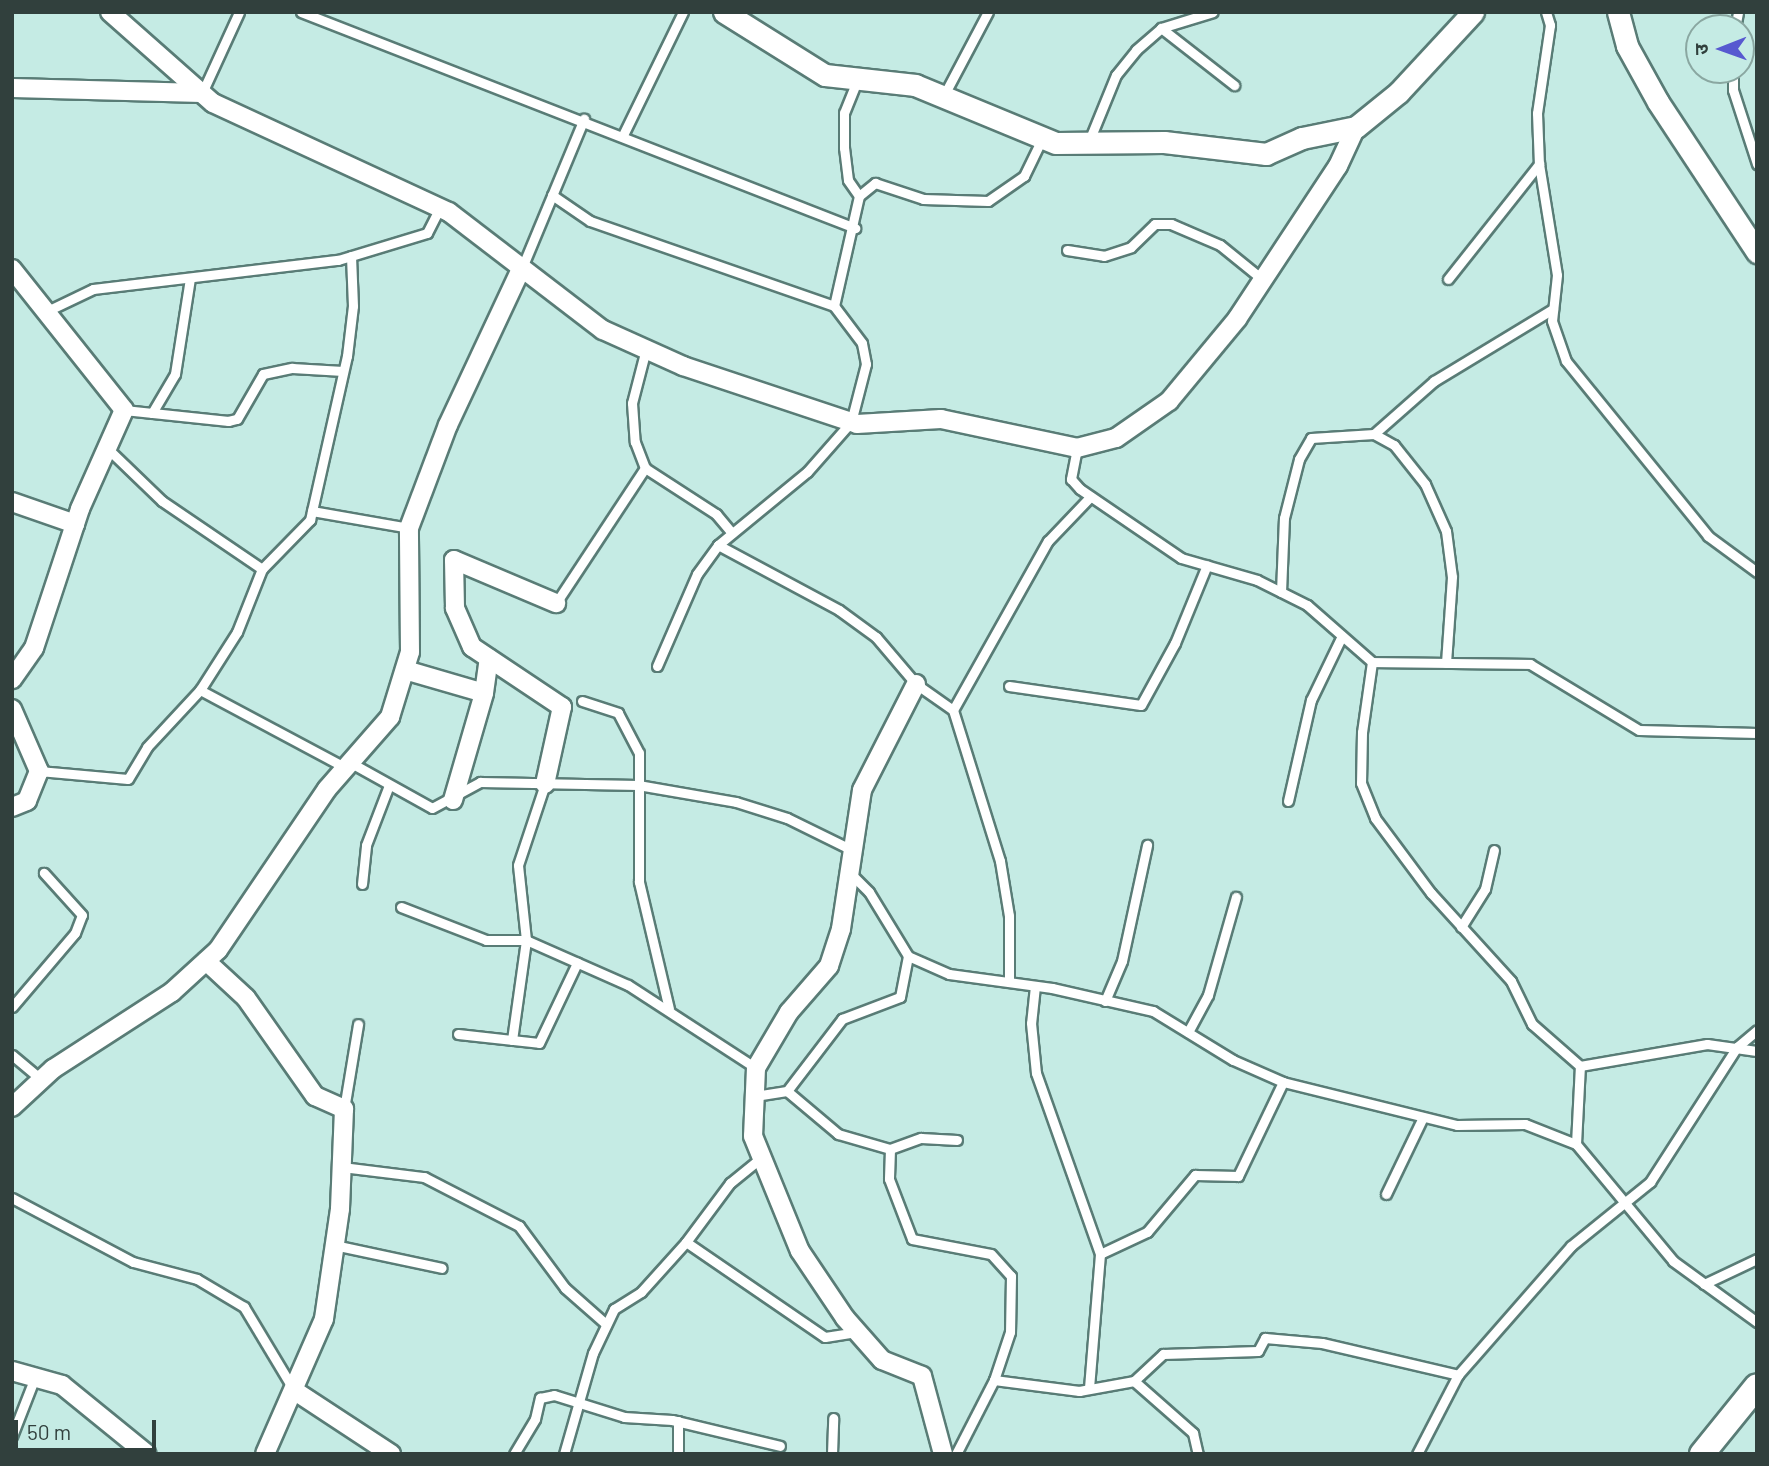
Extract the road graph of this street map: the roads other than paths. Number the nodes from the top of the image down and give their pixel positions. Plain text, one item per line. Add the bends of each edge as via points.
1 (110, 12) edge
2 (239, 12) edge
3 (301, 12) edge
4 (683, 12) edge
5 (724, 12) edge
6 (988, 12) edge
7 (1213, 12) edge
8 (1473, 12) edge
9 (1546, 12) edge
10 (1618, 12) edge
11 (1161, 27) junction
12 (857, 81) junction
13 (1733, 84) edge
14 (1234, 85) dead end
15 (12, 88) edge
16 (202, 93) junction
17 (943, 97) junction
18 (584, 120) junction
19 (1356, 127) junction
20 (623, 135) junction
21 (1043, 138) junction
22 (1088, 143) junction
23 (1539, 164) junction
24 (1757, 164) edge
25 (552, 195) junction
26 (859, 196) junction
27 (440, 208) junction
28 (855, 228) junction
29 (1755, 240) edge
30 (1067, 250) dead end
31 (351, 256) junction
32 (12, 269) edge
33 (520, 271) junction
34 (190, 278) junction
35 (1262, 279) junction
36 (1448, 279) dead end
37 (834, 306) junction
38 (1553, 309) junction
39 (43, 313) junction
40 (646, 349) junction
41 (343, 371) junction
42 (124, 410) junction
43 (152, 413) junction
44 (851, 422) junction
45 (1374, 434) junction
46 (107, 448) junction
47 (1077, 448) junction
48 (645, 468) junction
49 (1090, 497) junction
50 (12, 502) edge
51 (312, 512) junction
52 (75, 524) junction
53 (409, 528) junction
54 (732, 533) junction
55 (718, 545) junction
56 (1207, 565) junction
57 (262, 569) junction
58 (1757, 572) edge
59 (1281, 592) junction
60 (556, 603) joint
61 (1342, 636) junction
62 (489, 658) junction
63 (1373, 662) junction
64 (1446, 663) junction
65 (657, 666) dead end
66 (405, 670) junction
67 (12, 679) edge
68 (916, 684) junction
69 (1009, 685) dead end
70 (200, 690) junction
71 (484, 693) junction
72 (582, 701) dead end
73 (12, 709) edge
74 (953, 709) junction
75 (1757, 733) edge
76 (350, 766) junction
77 (39, 771) junction
78 (545, 784) junction
79 (389, 785) junction
80 (638, 785) junction
81 (453, 800) junction
82 (1288, 801) dead end
83 (12, 807) edge
84 (1147, 845) dead end
85 (850, 849) junction
86 (1494, 850) dead end
87 (848, 872) junction
88 (44, 873) dead end
89 (362, 884) dead end
90 (1236, 897) dead end
91 (401, 907) dead end
92 (1461, 927) junction
93 (526, 940) junction
94 (908, 957) junction
95 (206, 961) junction
96 (577, 963) junction
97 (1009, 982) junction
98 (1035, 986) junction
99 (1105, 1001) junction
100 (12, 1007) edge
101 (669, 1009) junction
102 (358, 1024) dead end
103 (1757, 1030) edge
104 (1188, 1032) junction
105 (458, 1034) dead end
106 (512, 1040) junction
107 (1737, 1047) junction
108 (1757, 1051) edge
109 (12, 1055) edge
110 (1580, 1066) junction
111 (756, 1068) junction
112 (42, 1080) junction
113 (1283, 1083) junction
114 (787, 1091) junction
115 (755, 1096) junction
116 (12, 1107) edge
117 (344, 1109) junction
118 (1423, 1117) junction
119 (957, 1140) dead end
120 (1576, 1144) junction
121 (890, 1149) junction
122 (761, 1158) junction
123 (342, 1167) junction
124 (1387, 1194) dead end
125 (1622, 1201) junction
126 (13, 1202) edge
127 (687, 1242) junction
128 (334, 1245) junction
129 (1100, 1254) junction
130 (1757, 1259) edge
131 (442, 1268) dead end
132 (1704, 1284) junction
133 (1757, 1322) edge
134 (606, 1324) junction
135 (858, 1332) junction
136 (12, 1371) edge
137 (1458, 1375) junction
138 (35, 1377) junction
139 (994, 1380) junction
140 (1134, 1381) junction
141 (1757, 1386) edge
142 (1089, 1389) junction
143 (295, 1391) junction
144 (576, 1402) junction
145 (833, 1418) dead end
146 (678, 1421) junction
147 (12, 1436) edge
148 (780, 1446) dead end
149 (147, 1454) edge
150 (265, 1454) edge
151 (391, 1454) edge
152 (513, 1454) edge
153 (564, 1454) edge
154 (678, 1454) edge
155 (832, 1454) edge
156 (943, 1454) edge
157 (956, 1454) edge
158 (1198, 1454) edge
159 (1417, 1454) edge
160 (1702, 1454) edge

1 - 16 street
2 - 16 lane
3 - 18 lane
4 - 20 lane
5 - 12 street via 825,75
6 - 17 lane
7 - 11 lane
8 - 19 street via 1399,92
9 - 23 lane via 1550,25 1538,113
10 - 29 street via 1627,47 1658,102
11 - 14 lane
11 - 22 lane via 1116,75
12 - 17 street via 915,85
12 - 26 lane via 844,113 844,148 848,180
13 - 24 lane
15 - 16 street
16 - 27 street
17 - 21 street
18 - 20 lane
18 - 25 lane
19 - 22 street via 1302,138 1266,154 1164,142
19 - 35 street via 1338,166
20 - 28 lane
21 - 22 street
21 - 26 lane via 1024,176 988,201 923,199 875,183
23 - 36 lane
23 - 38 lane via 1557,275
25 - 33 lane
25 - 37 lane via 590,221
26 - 28 lane
27 - 31 lane via 427,233
27 - 33 street
28 - 37 lane
30 - 35 lane via 1104,256 1131,247 1155,224 1171,224 1220,245
31 - 34 lane
31 - 41 lane via 353,306
32 - 39 street
33 - 40 street via 603,330
33 - 53 street via 448,425
34 - 39 lane via 93,289
34 - 43 lane via 175,374
35 - 47 street via 1237,319 1168,401 1116,438
37 - 44 lane via 862,343 866,364
38 - 45 lane via 1434,381
38 - 58 lane via 1566,361 1604,412 1708,536
39 - 42 street
40 - 44 street
40 - 48 lane via 632,403 635,442
41 - 43 lane via 292,368 263,374 237,419 228,421
41 - 51 lane
42 - 43 lane
42 - 46 street
44 - 47 street via 941,419
44 - 54 lane via 807,472
45 - 59 lane via 1311,438 1299,459 1284,517
45 - 64 lane via 1394,445 1425,484 1446,531 1452,577
46 - 52 street
46 - 57 lane via 162,502
47 - 49 lane via 1071,479
48 - 54 lane via 716,514
48 - 60 lane
49 - 56 lane via 1181,558
49 - 74 lane via 1048,541
50 - 52 street
51 - 53 lane
51 - 57 lane
52 - 67 street via 34,648
53 - 66 street via 410,652
54 - 55 lane
55 - 65 lane via 697,574
55 - 68 lane via 839,610 876,638
56 - 59 lane
56 - 69 lane via 1175,643 1141,705
57 - 70 lane via 237,632
59 - 61 lane via 1307,605
60 - 62 street via 454,561 455,608 472,647
61 - 63 lane
61 - 82 lane via 1311,700
62 - 71 street
62 - 78 street via 562,707
63 - 64 lane
63 - 92 lane via 1362,732 1361,783 1375,818
64 - 75 lane via 1530,664 1639,730
66 - 71 street
66 - 76 street via 390,717
68 - 74 lane
68 - 85 street via 862,790
70 - 76 lane
70 - 77 lane via 146,747 128,779
71 - 81 street
72 - 80 lane via 618,713 627,725 639,752
73 - 77 street
74 - 97 lane via 1000,861 1009,916
76 - 79 lane
76 - 95 street via 327,789
77 - 83 street via 27,801
78 - 80 lane
78 - 81 lane via 470,784
78 - 93 lane via 519,865
79 - 81 lane via 432,808
79 - 89 lane via 366,845
80 - 85 lane via 736,802 787,818
80 - 101 lane via 639,882
84 - 99 lane via 1122,961
85 - 87 street
86 - 92 lane via 1485,889
87 - 94 lane via 869,892
87 - 111 street via 841,929 829,966 789,1012
88 - 100 lane via 82,915 75,933
90 - 104 lane via 1208,995
91 - 93 lane via 486,940
92 - 110 lane via 1511,981 1532,1024
93 - 96 lane
93 - 106 lane
94 - 97 lane via 949,974
94 - 114 lane via 900,997 842,1019
95 - 112 street via 172,992
95 - 117 street via 246,998 315,1096
96 - 101 lane
96 - 106 lane via 539,1043
97 - 98 lane
98 - 99 lane
98 - 129 lane via 1031,1023 1036,1073
99 - 104 lane via 1153,1011
101 - 111 lane
102 - 117 lane
103 - 107 lane
104 - 113 lane
105 - 106 lane
107 - 108 lane
107 - 110 lane via 1707,1044
107 - 125 lane via 1650,1182
109 - 112 lane
110 - 120 lane
111 - 115 street
112 - 116 street
113 - 118 lane via 1347,1094
113 - 129 lane via 1238,1176 1195,1175 1147,1232
114 - 115 lane
114 - 121 lane via 838,1133
115 - 122 street via 753,1136
117 - 123 street
118 - 120 lane via 1457,1125 1525,1124
118 - 124 lane
119 - 121 lane via 921,1138
120 - 125 lane
121 - 139 lane via 889,1179 912,1239 991,1254 1011,1276 1010,1332
122 - 127 lane via 730,1182
122 - 135 street via 800,1251
123 - 128 street
123 - 134 lane via 424,1177 519,1226 565,1288
125 - 132 lane via 1673,1261
125 - 137 lane via 1571,1246
126 - 143 lane via 133,1262 197,1279 244,1307
127 - 134 lane via 640,1292 614,1309
127 - 135 lane via 825,1337
128 - 131 lane
128 - 143 street via 324,1319
129 - 142 lane
130 - 132 lane
132 - 133 lane
134 - 144 lane
135 - 156 street via 882,1360 922,1376
136 - 138 street
137 - 140 lane via 1322,1343 1265,1338 1258,1351 1163,1354
137 - 159 lane
138 - 147 lane
138 - 149 street via 62,1385
139 - 142 lane via 1027,1388
139 - 157 lane
140 - 142 lane
140 - 158 lane via 1194,1433
141 - 160 main road
143 - 150 street
143 - 151 street
144 - 146 lane via 624,1417
144 - 152 lane via 554,1395 540,1398 535,1419
144 - 153 lane
145 - 155 lane
146 - 148 lane
146 - 154 lane

